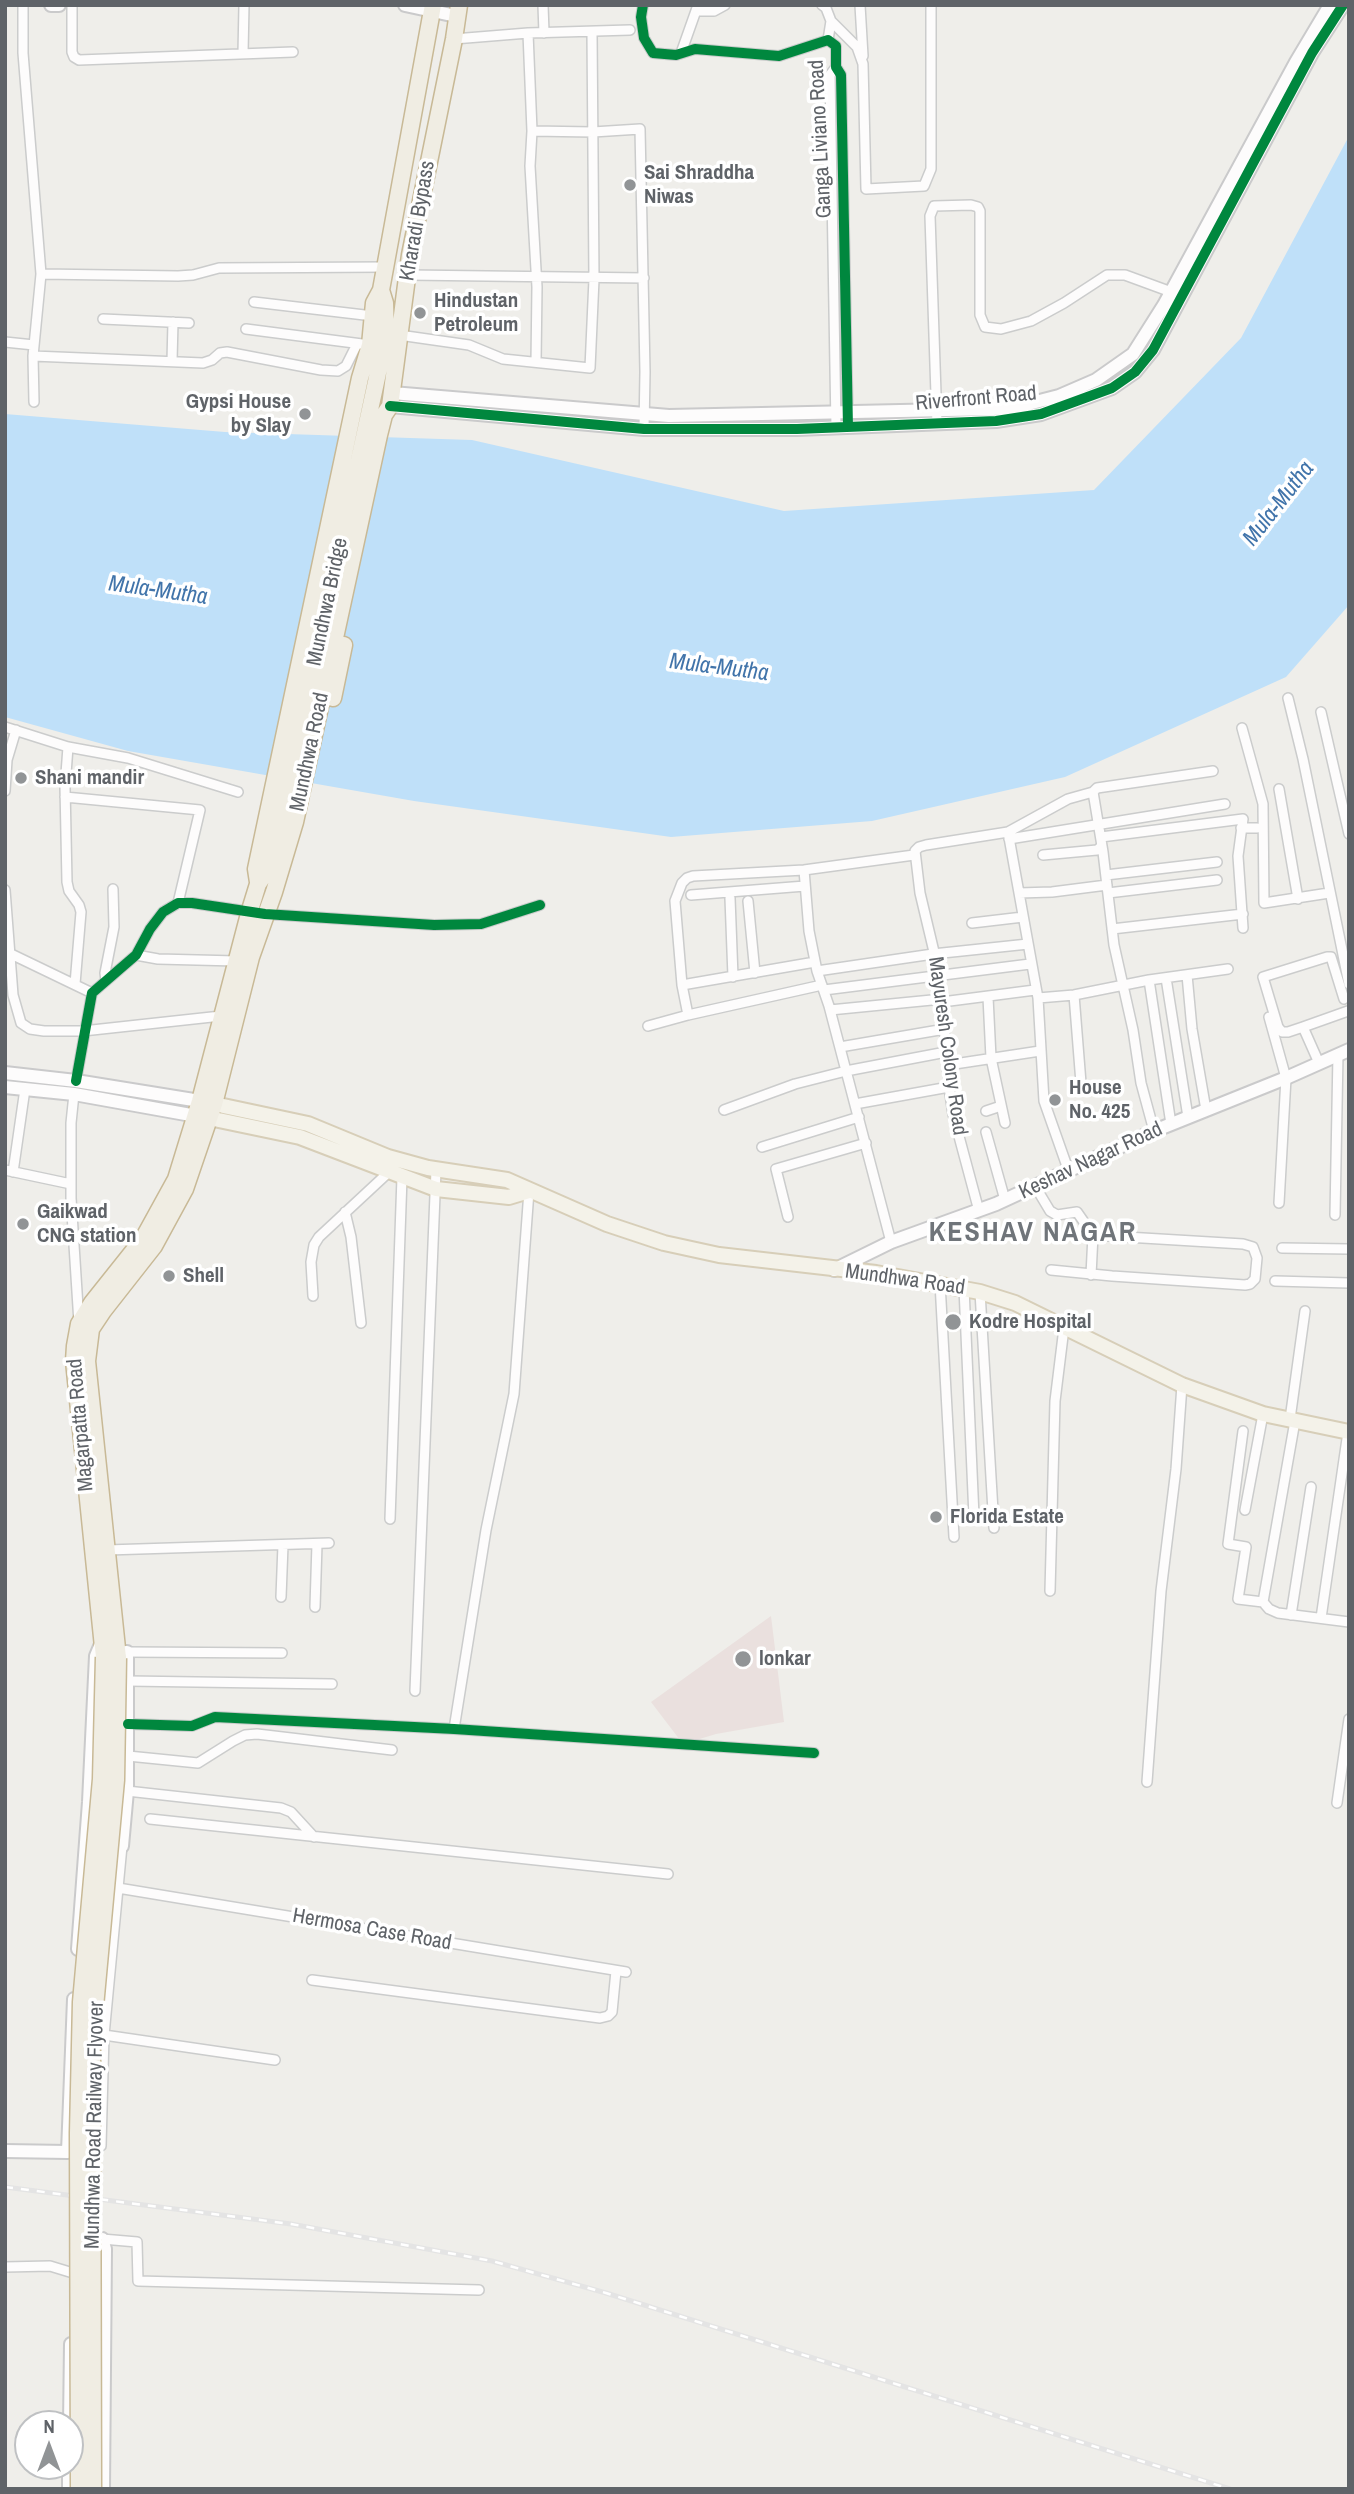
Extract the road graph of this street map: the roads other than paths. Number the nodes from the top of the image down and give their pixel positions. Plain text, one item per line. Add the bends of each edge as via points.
1 (23, 5) edge
2 (51, 5) edge
3 (59, 5) edge
4 (72, 5) edge
5 (244, 5) edge
6 (405, 5) edge
7 (543, 5) edge
8 (643, 5) edge
9 (725, 5) edge
10 (822, 5) edge
11 (860, 5) edge
12 (931, 5) edge
13 (433, 7) edge
14 (697, 8) edge
15 (1334, 9) edge
16 (458, 11) edge
17 (831, 21) junction
18 (630, 30) dead end
19 (592, 32) junction
20 (528, 33) junction
21 (544, 33) junction
22 (454, 39) junction
23 (828, 40) junction
24 (293, 52) dead end
25 (243, 53) junction
26 (681, 54) junction
27 (863, 64) junction
28 (836, 67) junction
29 (532, 131) junction
30 (593, 132) junction
31 (843, 183) junction
32 (832, 185) junction
33 (385, 267) junction
34 (41, 274) junction
35 (408, 275) junction
36 (536, 278) junction
37 (644, 278) junction
38 (594, 279) junction
39 (381, 290) junction
40 (1177, 294) junction
41 (254, 302) dead end
42 (373, 316) junction
43 (103, 319) dead end
44 (173, 323) junction
45 (189, 323) dead end
46 (246, 329) dead end
47 (399, 335) junction
48 (5, 342) edge
49 (364, 344) junction
50 (34, 345) junction
51 (33, 356) junction
52 (172, 361) junction
53 (536, 362) junction
54 (368, 382) junction
55 (391, 399) junction
56 (34, 401) dead end
57 (645, 415) junction
58 (936, 418) junction
59 (842, 420) junction
60 (644, 429) junction
61 (1288, 698) dead end
62 (1321, 712) dead end
63 (5, 727) edge
64 (1242, 729) dead end
65 (16, 730) junction
66 (68, 747) junction
67 (1213, 771) dead end
68 (1279, 789) dead end
69 (5, 790) edge
70 (238, 792) dead end
71 (1093, 792) junction
72 (65, 797) junction
73 (1225, 804) dead end
74 (1170, 813) junction
75 (287, 819) junction
76 (1097, 823) junction
77 (1241, 828) junction
78 (1257, 828) dead end
79 (1172, 829) junction
80 (1349, 834) edge
81 (1009, 836) junction
82 (1101, 841) junction
83 (914, 855) junction
84 (1044, 855) dead end
85 (1217, 862) dead end
86 (804, 870) junction
87 (1106, 875) junction
88 (1217, 880) dead end
89 (805, 886) junction
90 (113, 889) dead end
91 (1107, 889) junction
92 (5, 890) edge
93 (1019, 893) junction
94 (1329, 893) junction
95 (691, 895) dead end
96 (730, 898) dead end
97 (1298, 899) junction
98 (748, 901) dead end
99 (178, 903) junction
100 (540, 905) dead end
101 (258, 912) junction
102 (1243, 914) junction
103 (1023, 917) junction
104 (7, 922) edge
105 (972, 923) dead end
106 (1243, 928) dead end
107 (1112, 929) junction
108 (1027, 944) junction
109 (11, 954) junction
110 (933, 954) junction
111 (136, 955) junction
112 (236, 961) junction
113 (1030, 964) junction
114 (816, 966) junction
115 (1228, 969) dead end
116 (755, 973) junction
117 (1187, 975) junction
118 (733, 977) junction
119 (940, 977) junction
120 (1166, 978) junction
121 (1149, 980) junction
122 (106, 981) junction
123 (75, 984) junction
124 (1349, 984) edge
125 (682, 985) junction
126 (1122, 986) junction
127 (823, 987) junction
128 (92, 993) junction
129 (1036, 994) junction
130 (1074, 995) junction
131 (988, 998) junction
132 (1344, 999) dead end
133 (942, 1001) junction
134 (830, 1010) junction
135 (1348, 1011) edge
136 (688, 1015) junction
137 (221, 1016) junction
138 (1269, 1017) dead end
139 (648, 1026) dead end
140 (1303, 1027) junction
141 (945, 1029) junction
142 (83, 1031) junction
143 (840, 1047) junction
144 (1040, 1051) junction
145 (946, 1052) junction
146 (1343, 1052) edge
147 (991, 1059) junction
148 (1319, 1063) junction
149 (948, 1065) junction
150 (846, 1071) junction
151 (5, 1073) edge
152 (1286, 1078) junction
153 (1081, 1083) dead end
154 (5, 1087) edge
155 (75, 1087) junction
156 (949, 1087) junction
157 (25, 1088) junction
158 (855, 1104) junction
159 (1002, 1106) junction
160 (205, 1110) junction
161 (1206, 1110) junction
162 (724, 1111) dead end
163 (986, 1111) dead end
164 (859, 1117) junction
165 (1188, 1117) junction
166 (1005, 1123) dead end
167 (1171, 1124) junction
168 (1154, 1131) junction
169 (986, 1132) dead end
170 (866, 1143) junction
171 (761, 1147) dead end
172 (436, 1170) junction
173 (9, 1171) edge
174 (1069, 1171) junction
175 (396, 1174) junction
176 (71, 1184) junction
177 (1035, 1186) junction
178 (436, 1189) junction
179 (529, 1191) junction
180 (1005, 1200) junction
181 (1279, 1203) dead end
182 (979, 1211) junction
183 (345, 1212) junction
184 (1335, 1214) dead end
185 (788, 1217) dead end
186 (1093, 1235) junction
187 (891, 1242) junction
188 (1282, 1248) dead end
189 (1349, 1249) edge
190 (834, 1270) junction
191 (1051, 1270) dead end
192 (1091, 1275) junction
193 (1275, 1281) dead end
194 (940, 1283) junction
195 (1349, 1283) edge
196 (964, 1288) junction
197 (980, 1292) junction
198 (313, 1296) dead end
199 (1305, 1311) dead end
200 (360, 1323) dead end
201 (79, 1324) junction
202 (1064, 1328) junction
203 (1181, 1385) junction
204 (1263, 1414) junction
205 (1292, 1420) junction
206 (1243, 1431) dead end
207 (1348, 1432) edge
208 (1311, 1487) dead end
209 (1245, 1510) dead end
210 (974, 1517) dead end
211 (390, 1519) dead end
212 (994, 1528) dead end
213 (954, 1537) dead end
214 (329, 1543) dead end
215 (317, 1544) junction
216 (283, 1545) junction
217 (107, 1550) junction
218 (1050, 1591) dead end
219 (281, 1597) dead end
220 (1264, 1602) junction
221 (315, 1607) dead end
222 (1291, 1615) junction
223 (1321, 1618) junction
224 (1349, 1622) edge
225 (114, 1650) junction
226 (282, 1653) dead end
227 (128, 1681) junction
228 (332, 1684) dead end
229 (415, 1691) dead end
230 (1349, 1719) edge
231 (128, 1724) junction
232 (454, 1729) junction
233 (393, 1750) dead end
234 (814, 1753) dead end
235 (128, 1756) junction
236 (1147, 1782) dead end
237 (127, 1791) junction
238 (1337, 1803) dead end
239 (150, 1819) dead end
240 (314, 1837) junction
241 (86, 1843) junction
242 (122, 1846) junction
243 (668, 1874) dead end
244 (118, 1888) junction
245 (312, 1980) dead end
246 (104, 2035) junction
247 (275, 2060) dead end
248 (101, 2146) dead end
249 (5, 2151) edge
250 (102, 2239) junction
251 (5, 2267) edge
252 (73, 2273) junction
253 (479, 2290) dead end
254 (70, 2410) edge
255 (84, 2429) edge
256 (103, 2429) junction
257 (79, 2489) edge
258 (93, 2489) edge
259 (103, 2489) edge

1 - 34 street
2 - 3 street
4 - 25 street via 72,52 79,60
5 - 25 street
6 - 13 street
7 - 21 street
8 - 26 street, Ganga Liviano Road via 644,38 653,53
9 - 14 street via 714,11
10 - 17 street
11 - 27 street
12 - 27 street via 932,169 924,186 866,189
13 - 16 street
13 - 33 highway, Kharadi Bypass
14 - 26 street
15 - 40 street, Riverfront Road
16 - 22 highway, Kharadi Bypass
17 - 23 street, Ganga Liviano Road
17 - 27 street via 857,47
18 - 19 street
19 - 21 street
19 - 30 street
20 - 21 street
20 - 22 street
20 - 29 street
22 - 35 highway, Kharadi Bypass
23 - 26 street, Ganga Liviano Road via 779,56 695,49
23 - 28 street, Ganga Liviano Road via 836,46
24 - 25 street
28 - 31 street, Ganga Liviano Road via 841,75
28 - 32 street, Ganga Liviano Road via 830,75
29 - 30 street
29 - 36 street
30 - 37 street via 640,129
30 - 38 street
31 - 32 street
31 - 59 street, Ganga Liviano Road
32 - 59 street, Ganga Liviano Road
33 - 34 street via 219,268 178,276
33 - 39 highway, Kharadi Bypass
34 - 50 street
35 - 36 street
35 - 47 highway, Kharadi Bypass
36 - 38 street
36 - 53 street
37 - 38 street
37 - 57 street
38 - 53 street via 590,368
39 - 42 highway
39 - 54 highway, Kharadi Bypass via 386,336
40 - 58 street, Riverfront Road via 1133,354 1096,380 1024,405
40 - 58 street via 1125,275 1107,275 1031,321 1000,329 985,327 980,315 979,209 934,206 930,216
41 - 42 street
42 - 49 highway
43 - 44 street
44 - 45 street
44 - 52 street
46 - 49 street
47 - 53 street via 468,345 503,359
47 - 55 highway, Kharadi Bypass
48 - 50 street
49 - 52 street via 338,371 227,352 208,362
49 - 54 highway
50 - 51 street
51 - 52 street
51 - 56 street
54 - 75 highway, Mundhwa Bridge
55 - 57 street, Riverfront Road
55 - 60 street, Riverfront Road
55 - 75 highway, Mundhwa Road via 393,416 384,435
57 - 59 street, Riverfront Road
57 - 60 street
58 - 59 street, Riverfront Road
59 - 60 street, Riverfront Road
61 - 94 street
62 - 80 street
63 - 65 street
64 - 97 street via 1263,804 1262,898 1267,904
65 - 66 street
65 - 69 street
66 - 70 street via 128,758
66 - 72 street
67 - 71 street
68 - 97 street
71 - 76 street
71 - 81 street via 1068,799
72 - 99 street via 200,810
72 - 123 street via 67,883 81,912
73 - 74 street
74 - 76 street
74 - 79 street
75 - 101 highway, Mundhwa Road via 258,884
75 - 101 highway, Magarpatta Road via 274,892
76 - 81 street
76 - 82 street
77 - 78 street
77 - 79 street via 1242,819
77 - 102 street via 1238,856
79 - 82 street
81 - 83 street via 926,845
81 - 93 street
82 - 84 street via 1097,850
82 - 87 street
83 - 86 street
83 - 110 street, Mayuresh Colony Road
85 - 87 street
86 - 89 street
86 - 125 street via 693,876 682,883 675,901
87 - 91 street
88 - 91 street
89 - 95 street
89 - 114 street
90 - 122 street via 114,927
91 - 93 street
91 - 107 street
92 - 104 street
93 - 103 street
94 - 97 street
94 - 124 street
96 - 118 street
98 - 116 street
99 - 101 street
99 - 111 street via 163,912
100 - 101 street via 481,924 446,925
101 - 112 highway, Magarpatta Road
101 - 160 highway, Magarpatta Road via 251,957
102 - 106 street
102 - 107 street
103 - 105 street
103 - 108 street
104 - 109 street
107 - 126 street
108 - 110 street
108 - 113 street
109 - 123 street
109 - 142 street via 20,1023 44,1031
110 - 114 street
110 - 119 street, Mayuresh Colony Road
111 - 112 street
111 - 122 street
112 - 137 highway, Magarpatta Road
113 - 119 street
113 - 129 street
114 - 116 street
114 - 127 street
115 - 117 street
116 - 118 street
117 - 120 street
117 - 161 street
118 - 125 street
119 - 127 street
119 - 133 street, Mayuresh Colony Road
120 - 121 street
120 - 165 street
121 - 126 street
121 - 167 street
122 - 128 street
123 - 128 street
125 - 136 street
126 - 130 street
126 - 168 street
127 - 134 street
127 - 136 street
128 - 142 street
129 - 130 street
129 - 131 street
129 - 144 street
130 - 153 street
131 - 133 street
131 - 147 street
132 - 140 street via 1331,957 1264,977 1278,1027 1288,1032
133 - 134 street
133 - 141 street, Mayuresh Colony Road
134 - 143 street
135 - 140 street
136 - 139 street
137 - 142 street
137 - 160 highway, Magarpatta Road
138 - 152 street
140 - 148 street
141 - 143 street
141 - 145 street, Mayuresh Colony Road
142 - 155 street
143 - 150 street
144 - 147 street
144 - 174 street via 1044,1101
145 - 149 street, Mayuresh Colony Road
145 - 150 street
146 - 148 street, Keshav Nagar Road
146 - 184 street
147 - 149 street
147 - 159 street
148 - 152 street, Keshav Nagar Road
149 - 156 street, Mayuresh Colony Road
150 - 158 street
150 - 162 street via 795,1084
151 - 155 street, Mundhwa Road
152 - 161 street, Keshav Nagar Road
152 - 181 street
154 - 157 street, Mundhwa Road
155 - 157 street, Mundhwa Road
155 - 160 street, Mundhwa Road
155 - 176 street
156 - 158 street
156 - 182 street, Mayuresh Colony Road
157 - 173 street
158 - 164 street
159 - 163 street
159 - 166 street
160 - 172 main road, Mundhwa Road via 308,1124 388,1157
160 - 175 main road, Mundhwa Road via 300,1137
160 - 201 highway, Magarpatta Road via 158,1214
160 - 217 highway, Magarpatta Road via 185,1189 154,1246 92,1329 87,1361
161 - 165 street, Keshav Nagar Road
164 - 170 street
164 - 171 street
165 - 167 street, Keshav Nagar Road
167 - 168 street, Keshav Nagar Road
168 - 174 street, Keshav Nagar Road
169 - 180 street
170 - 185 street via 776,1169
170 - 187 street
172 - 178 street
172 - 179 main road, Mundhwa Road via 507,1180
173 - 176 street
174 - 177 street, Keshav Nagar Road
175 - 178 main road, Mundhwa Road
175 - 183 street
175 - 211 street
176 - 201 street
177 - 180 street, Keshav Nagar Road
177 - 186 street via 1050,1212 1077,1212
178 - 179 main road, Mundhwa Road via 509,1197
178 - 229 street
179 - 190 main road, Mundhwa Road via 664,1243
179 - 232 street via 514,1394 486,1530
180 - 182 street, Keshav Nagar Road
182 - 187 street, Keshav Nagar Road
183 - 198 street via 314,1245
183 - 200 street
186 - 192 street
186 - 192 street via 1243,1244 1253,1247 1257,1258 1255,1279 1250,1284
187 - 190 street, Keshav Nagar Road
188 - 189 street
190 - 194 main road, Mundhwa Road
191 - 192 street
193 - 195 street
194 - 196 main road, Mundhwa Road
194 - 213 street
196 - 197 main road, Mundhwa Road
196 - 210 street
197 - 202 main road, Mundhwa Road via 1015,1303
197 - 212 street
199 - 205 street
201 - 225 highway, Magarpatta Road via 74,1361
202 - 203 main road, Mundhwa Road
202 - 218 street via 1055,1401
203 - 204 main road, Mundhwa Road
203 - 236 street
204 - 205 main road, Mundhwa Road
204 - 209 street
205 - 207 main road, Mundhwa Road
205 - 220 street
206 - 220 street via 1227,1544 1246,1547 1238,1598
207 - 223 street
208 - 222 street
214 - 215 street
215 - 216 street
215 - 221 street
216 - 217 street
216 - 219 street
217 - 225 highway, Magarpatta Road
220 - 222 street via 1269,1609
222 - 223 street
223 - 224 street
225 - 226 street
225 - 227 street
225 - 241 street via 96,1656
225 - 257 highway, Mundhwa Road Railway Flyover, bridge via 81,2002
225 - 258 highway, Mundhwa Road Railway Flyover, bridge via 116,1780 92,2039
227 - 228 street
227 - 231 street
230 - 238 street
231 - 232 street via 192,1726 215,1717
231 - 235 street
232 - 234 street
233 - 235 street via 257,1734 245,1735 198,1763
235 - 237 street
237 - 240 street via 281,1808
237 - 242 street
239 - 240 street
240 - 243 street
241 - 242 street
241 - 249 street via 68,2152
242 - 244 street
244 - 245 street, Hermosa Case Road via 621,1972 612,2011 600,2018
244 - 246 street
246 - 247 street
246 - 248 street
250 - 252 street via 75,2239
250 - 253 street via 136,2242 138,2281
250 - 256 street via 106,2281
251 - 252 street via 50,2266
252 - 254 street
255 - 256 street
256 - 259 street

